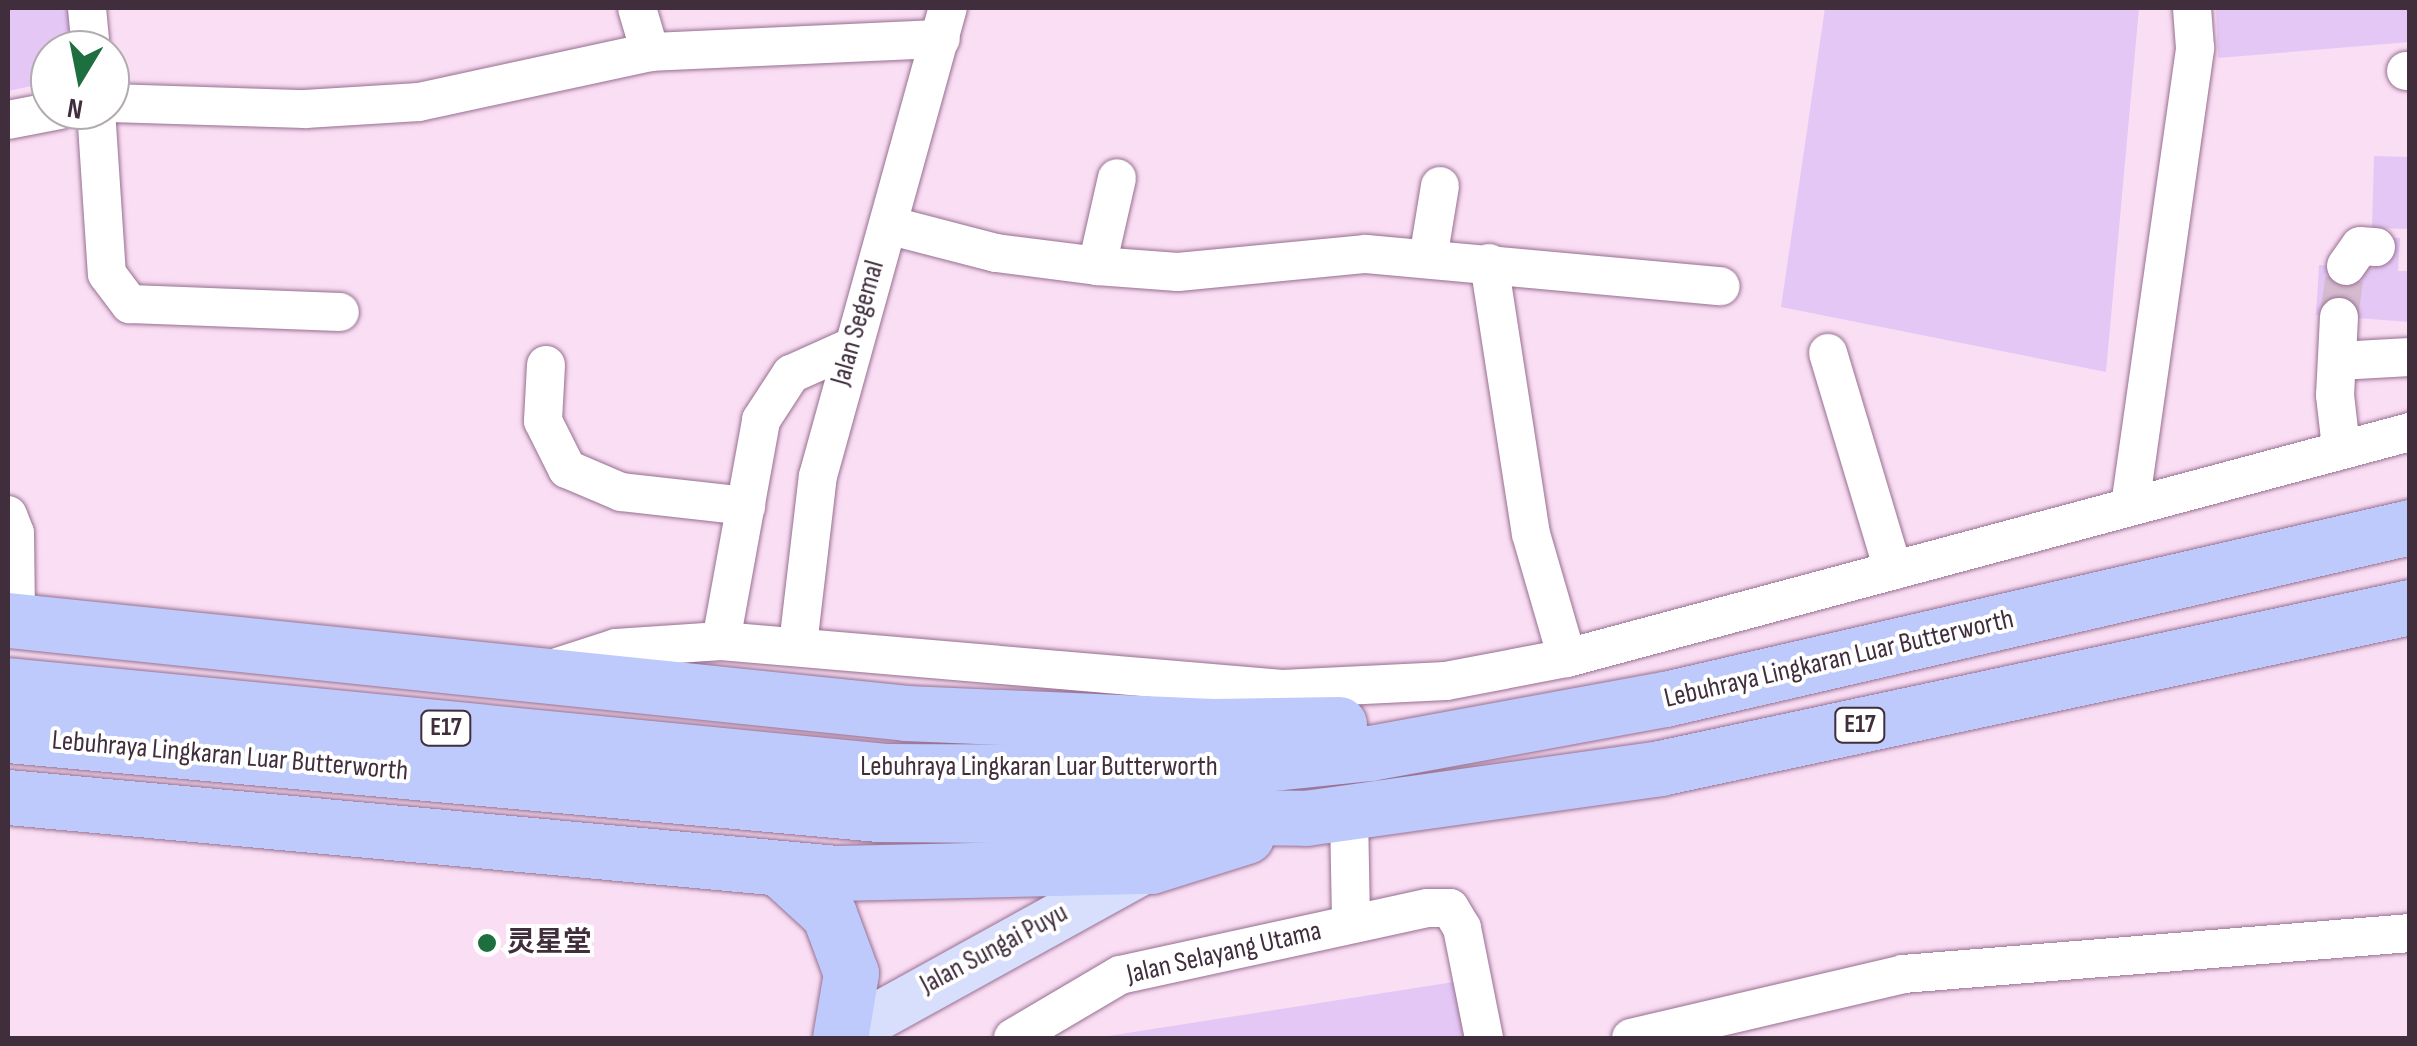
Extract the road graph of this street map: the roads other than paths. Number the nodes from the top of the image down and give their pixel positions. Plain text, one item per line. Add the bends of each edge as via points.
1 (638, 8) edge
2 (2192, 8) edge
3 (944, 23) edge
4 (650, 52) junction
5 (130, 104) edge
6 (97, 130) edge
7 (1117, 178) dead end
8 (1440, 186) dead end
9 (888, 225) junction
10 (1428, 259) junction
11 (1489, 263) junction
12 (1097, 266) junction
13 (1720, 286) dead end
14 (340, 312) dead end
15 (2339, 317) tunnel mouth
16 (849, 348) junction
17 (1828, 352) dead end
18 (2410, 357) edge
19 (2338, 362) junction
20 (546, 366) dead end
21 (2410, 432) edge
22 (2341, 448) junction
23 (746, 506) junction
24 (2130, 506) junction
25 (8, 515) edge
26 (2410, 527) edge
27 (1892, 570) junction
28 (2410, 608) edge
29 (12, 620) edge
30 (721, 641) junction
31 (798, 645) junction
32 (1567, 658) junction
33 (532, 675) junction
34 (8, 685) edge
35 (1517, 722) junction
36 (8, 736) edge
37 (881, 793) junction
38 (8, 797) edge
39 (1328, 816) junction
40 (1152, 866) junction
41 (782, 870) junction
42 (1351, 923) junction
43 (2410, 933) edge
44 (839, 1038) edge
45 (1012, 1038) edge
46 (1484, 1038) edge
47 (1631, 1038) edge

1 - 4 street
2 - 24 street via 2195,48
3 - 4 street
3 - 9 street, Jalan Segemal
4 - 5 street via 420,102 305,109
6 - 14 street via 107,274 130,304
7 - 12 street
8 - 10 street
9 - 12 street via 996,253
9 - 16 street, Jalan Segemal
10 - 11 street
10 - 12 street via 1366,254 1178,272
11 - 13 street
11 - 32 street via 1531,534
15 - 19 street
16 - 23 street via 791,374 761,420
16 - 31 street, Jalan Segemal via 818,476
17 - 27 street
18 - 19 street
19 - 22 street
20 - 23 street via 544,421 567,469 621,492
21 - 22 street
22 - 24 street
23 - 30 street
24 - 27 street
25 - 29 street via 15,532
26 - 35 highway, Lebuhraya Lingkaran Luar Butterworth / E17 via 1665,699
27 - 32 street
28 - 39 highway, Lebuhraya Lingkaran Luar Butterworth / E17 via 1660,768
29 - 33 highway
30 - 31 street
30 - 33 street via 616,648
31 - 32 street via 1282,689 1446,681
33 - 35 highway via 906,713 1213,726
34 - 37 highway, Lebuhraya Lingkaran Luar Butterworth / E17
35 - 37 highway, Lebuhraya Lingkaran Luar Butterworth / E17 via 1370,754
36 - 37 highway, Lebuhraya Lingkaran Luar Butterworth / E17
37 - 39 highway, Lebuhraya Lingkaran Luar Butterworth / E17
38 - 41 highway
39 - 40 highway
39 - 42 street
40 - 41 highway
40 - 44 main road, Jalan Sungai Puyu
41 - 44 highway via 829,914 851,973
42 - 45 street, Jalan Selayang Utama via 1120,975
42 - 46 street, Jalan Selayang Utama via 1450,908 1462,928
43 - 47 street via 1903,974

